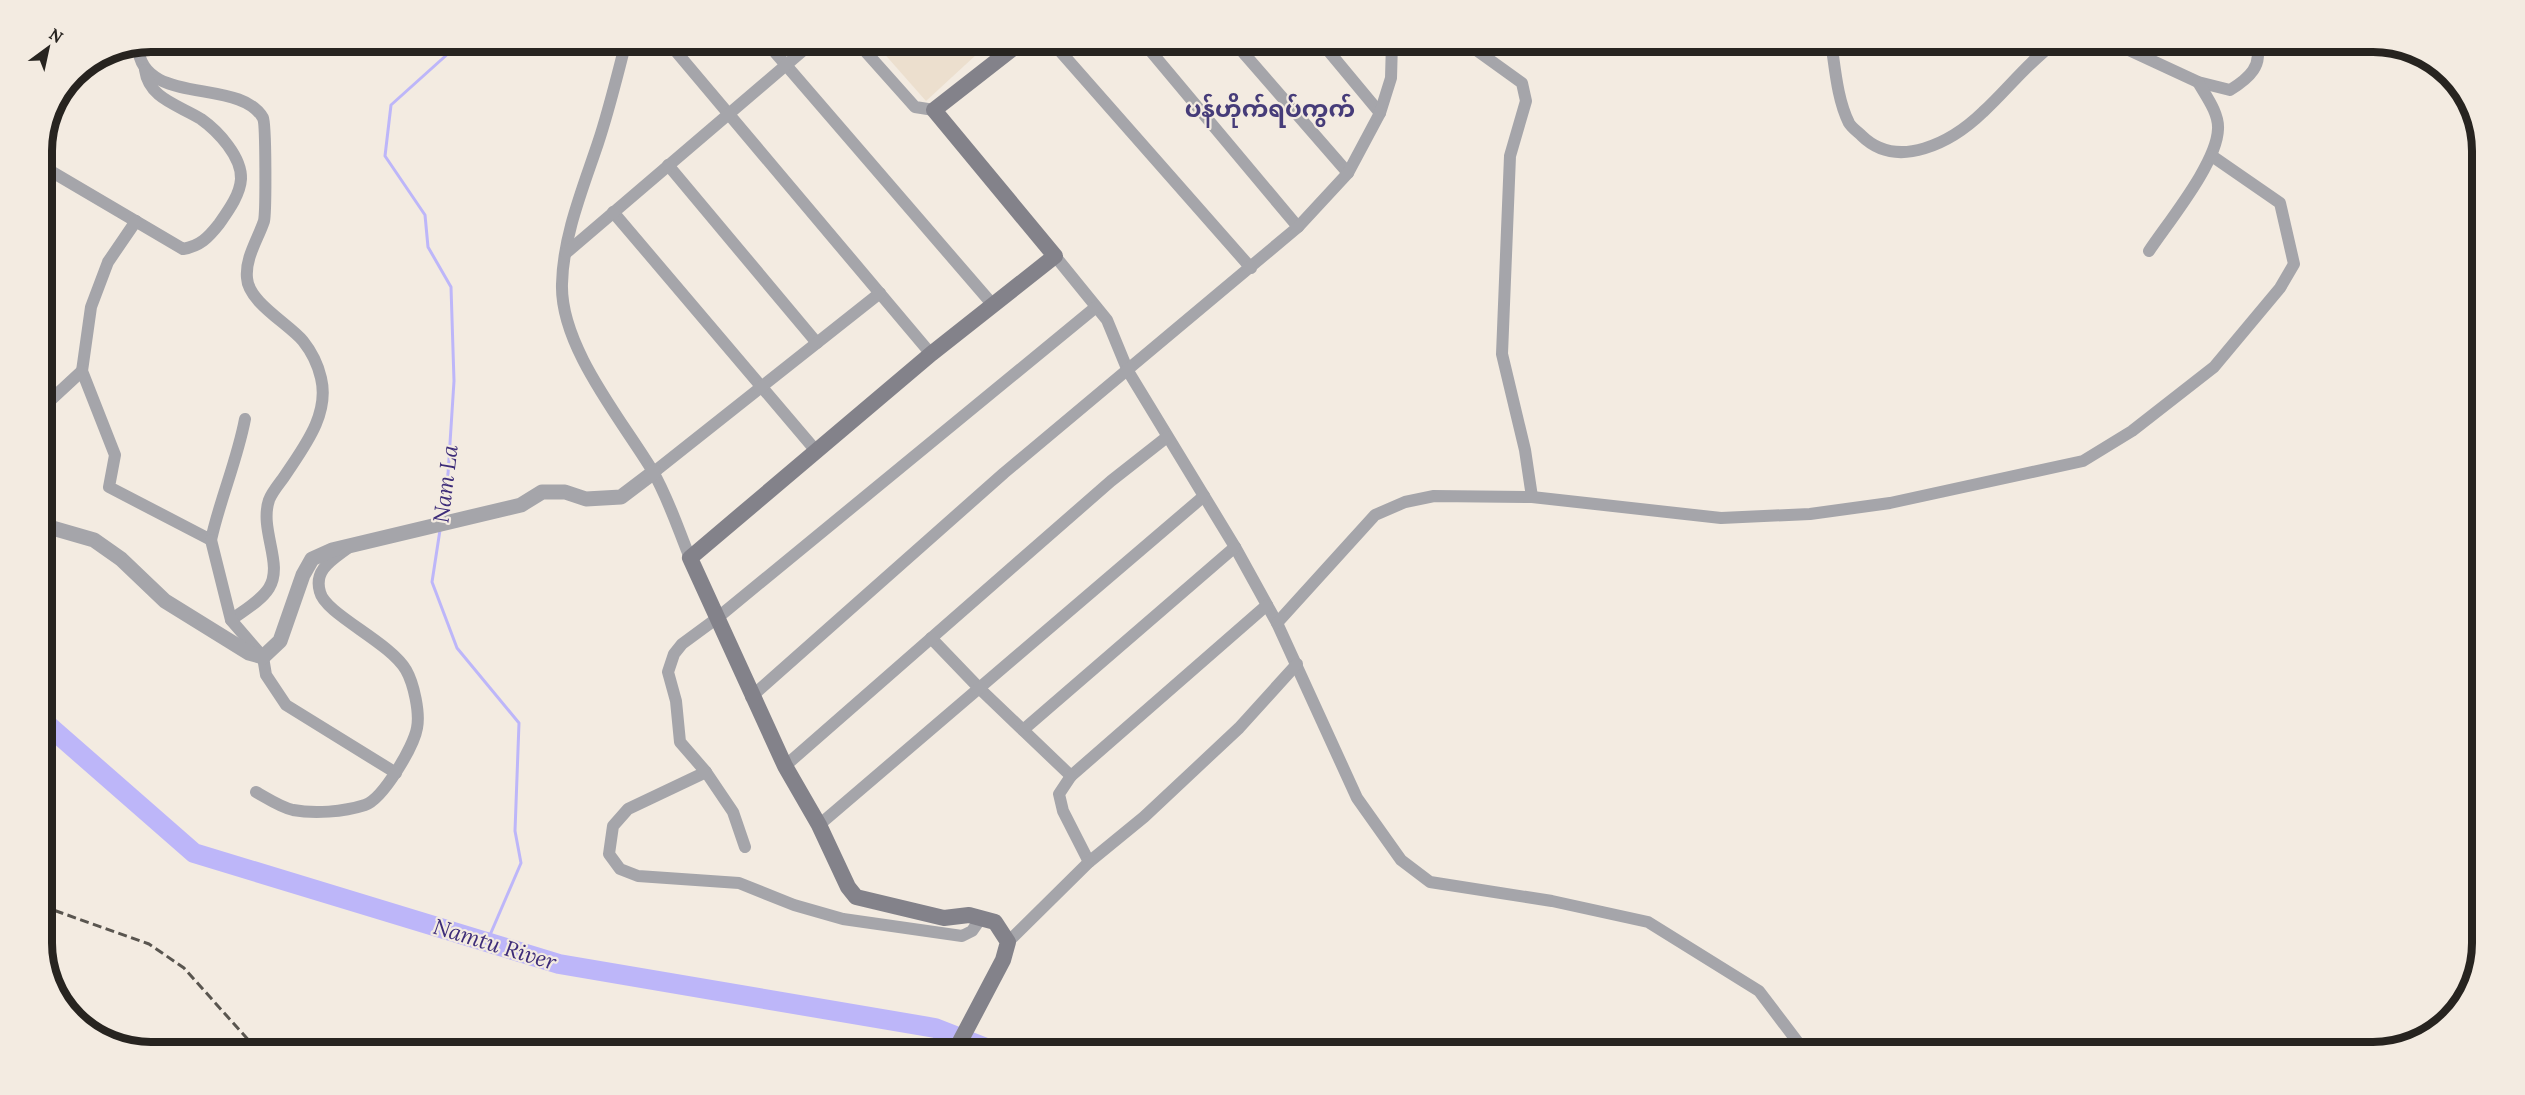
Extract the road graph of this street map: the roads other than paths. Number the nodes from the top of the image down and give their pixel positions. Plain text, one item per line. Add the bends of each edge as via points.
1 (623, 52) edge
2 (676, 52) edge
3 (775, 52) edge
4 (801, 52) edge
5 (866, 52) edge
6 (1008, 52) edge
7 (1061, 52) edge
8 (1151, 52) edge
9 (1243, 52) edge
10 (1329, 52) edge
11 (1395, 52) edge
12 (1479, 52) edge
13 (1833, 52) edge
14 (2042, 52) edge
15 (2133, 52) edge
16 (2257, 52) edge
17 (140, 53) edge
18 (786, 65) junction
19 (145, 69) junction
20 (2198, 82) junction
21 (934, 110) junction
22 (728, 113) junction
23 (1380, 113) junction
24 (2212, 156) junction
25 (668, 165) junction
26 (53, 172) edge
27 (1348, 173) junction
28 (613, 212) junction
29 (136, 221) junction
30 (1298, 226) junction
31 (2149, 251) dead end
32 (566, 253) junction
33 (1055, 255) junction
34 (1251, 268) junction
35 (880, 293) junction
36 (993, 306) junction
37 (1096, 307) junction
38 (817, 343) junction
39 (932, 354) junction
40 (82, 371) junction
41 (1128, 371) junction
42 (762, 387) junction
43 (53, 398) edge
44 (245, 419) dead end
45 (1167, 437) junction
46 (817, 452) junction
47 (654, 472) junction
48 (1204, 496) junction
49 (1532, 497) junction
50 (53, 528) edge
51 (211, 540) junction
52 (351, 546) junction
53 (1235, 547) junction
54 (690, 558) junction
55 (1268, 605) junction
56 (716, 619) junction
57 (231, 620) junction
58 (1277, 623) junction
59 (931, 639) junction
60 (263, 657) junction
61 (1297, 664) junction
62 (980, 689) junction
63 (751, 697) junction
64 (1023, 730) junction
65 (785, 766) junction
66 (706, 772) junction
67 (396, 773) junction
68 (1071, 776) junction
69 (256, 792) dead end
70 (819, 825) junction
71 (746, 847) dead end
72 (1089, 862) junction
73 (981, 918) junction
74 (1008, 942) junction
75 (960, 1042) edge
76 (1798, 1042) edge

1 - 32 street
2 - 22 street
3 - 18 street
4 - 18 street
5 - 21 street via 915,107
6 - 21 main road
7 - 34 street
8 - 30 street
9 - 27 street
10 - 23 street
11 - 23 street
12 - 49 street via 1522,83 1526,101 1510,156 1502,354
13 - 14 street via 1850,124 1874,147 1903,153 1933,146 1963,129
15 - 20 street
16 - 20 street via 2259,59 2250,77 2230,90
17 - 19 street
18 - 22 street
18 - 36 street
19 - 29 street via 146,79 157,95 203,121 223,140 234,155 241,179 234,202 197,247 183,249
19 - 57 street via 154,78 246,102 264,119 267,205 247,279 256,296 303,340 321,378 323,399 312,434 269,498 265,522 274,574 269,588
20 - 24 street via 2217,122
21 - 33 main road
22 - 25 street
22 - 35 street
23 - 27 street
24 - 31 street
24 - 49 street via 2280,203 2294,264 2280,288 2214,367 2132,430 2083,460 1890,504 1810,514 1721,518
25 - 28 street
25 - 38 street
26 - 29 street
27 - 30 street
28 - 32 street
28 - 42 street
29 - 40 street via 108,262 91,307
30 - 34 street
32 - 47 street via 561,285 565,316 607,402
33 - 36 main road
33 - 37 street
34 - 41 street
35 - 38 street
35 - 39 street
36 - 39 main road
37 - 41 street via 1107,320
37 - 56 street
38 - 42 street
39 - 46 main road
40 - 43 street
40 - 51 street via 115,455 109,487
41 - 45 street
41 - 63 street via 1004,473
42 - 46 street
42 - 47 street
44 - 51 street
45 - 48 street
45 - 59 street
46 - 54 main road
47 - 52 street via 621,497 586,499 564,492 542,492 521,505
47 - 54 street
48 - 53 street
48 - 62 street
49 - 58 street via 1434,496 1375,514
50 - 60 street via 94,540 121,559 165,601 249,653
51 - 57 street
52 - 60 street via 312,559 280,641
52 - 67 street via 323,567 318,580 320,594 340,615 377,639 406,670 414,696 417,728
53 - 55 street
53 - 64 street
54 - 56 main road
55 - 58 street
55 - 68 street
56 - 63 main road
56 - 66 street via 682,644 668,672 680,742
57 - 60 street
58 - 61 street
59 - 62 street
59 - 65 street
60 - 67 street via 266,675 286,705
61 - 72 street via 1216,751
61 - 76 street via 1357,798 1401,860 1430,882 1552,901 1648,922 1759,991
62 - 64 street
62 - 70 street
63 - 65 main road
64 - 68 street
65 - 70 main road
66 - 71 street via 733,812
66 - 73 street via 628,809 613,826 609,854 620,869 638,876 739,884 843,919 939,934 962,936 972,931
67 - 69 street via 367,805 332,811 291,810
68 - 72 street via 1059,795
70 - 73 main road via 856,897 944,918
72 - 74 street
73 - 74 main road via 995,922
74 - 75 main road via 1003,960

